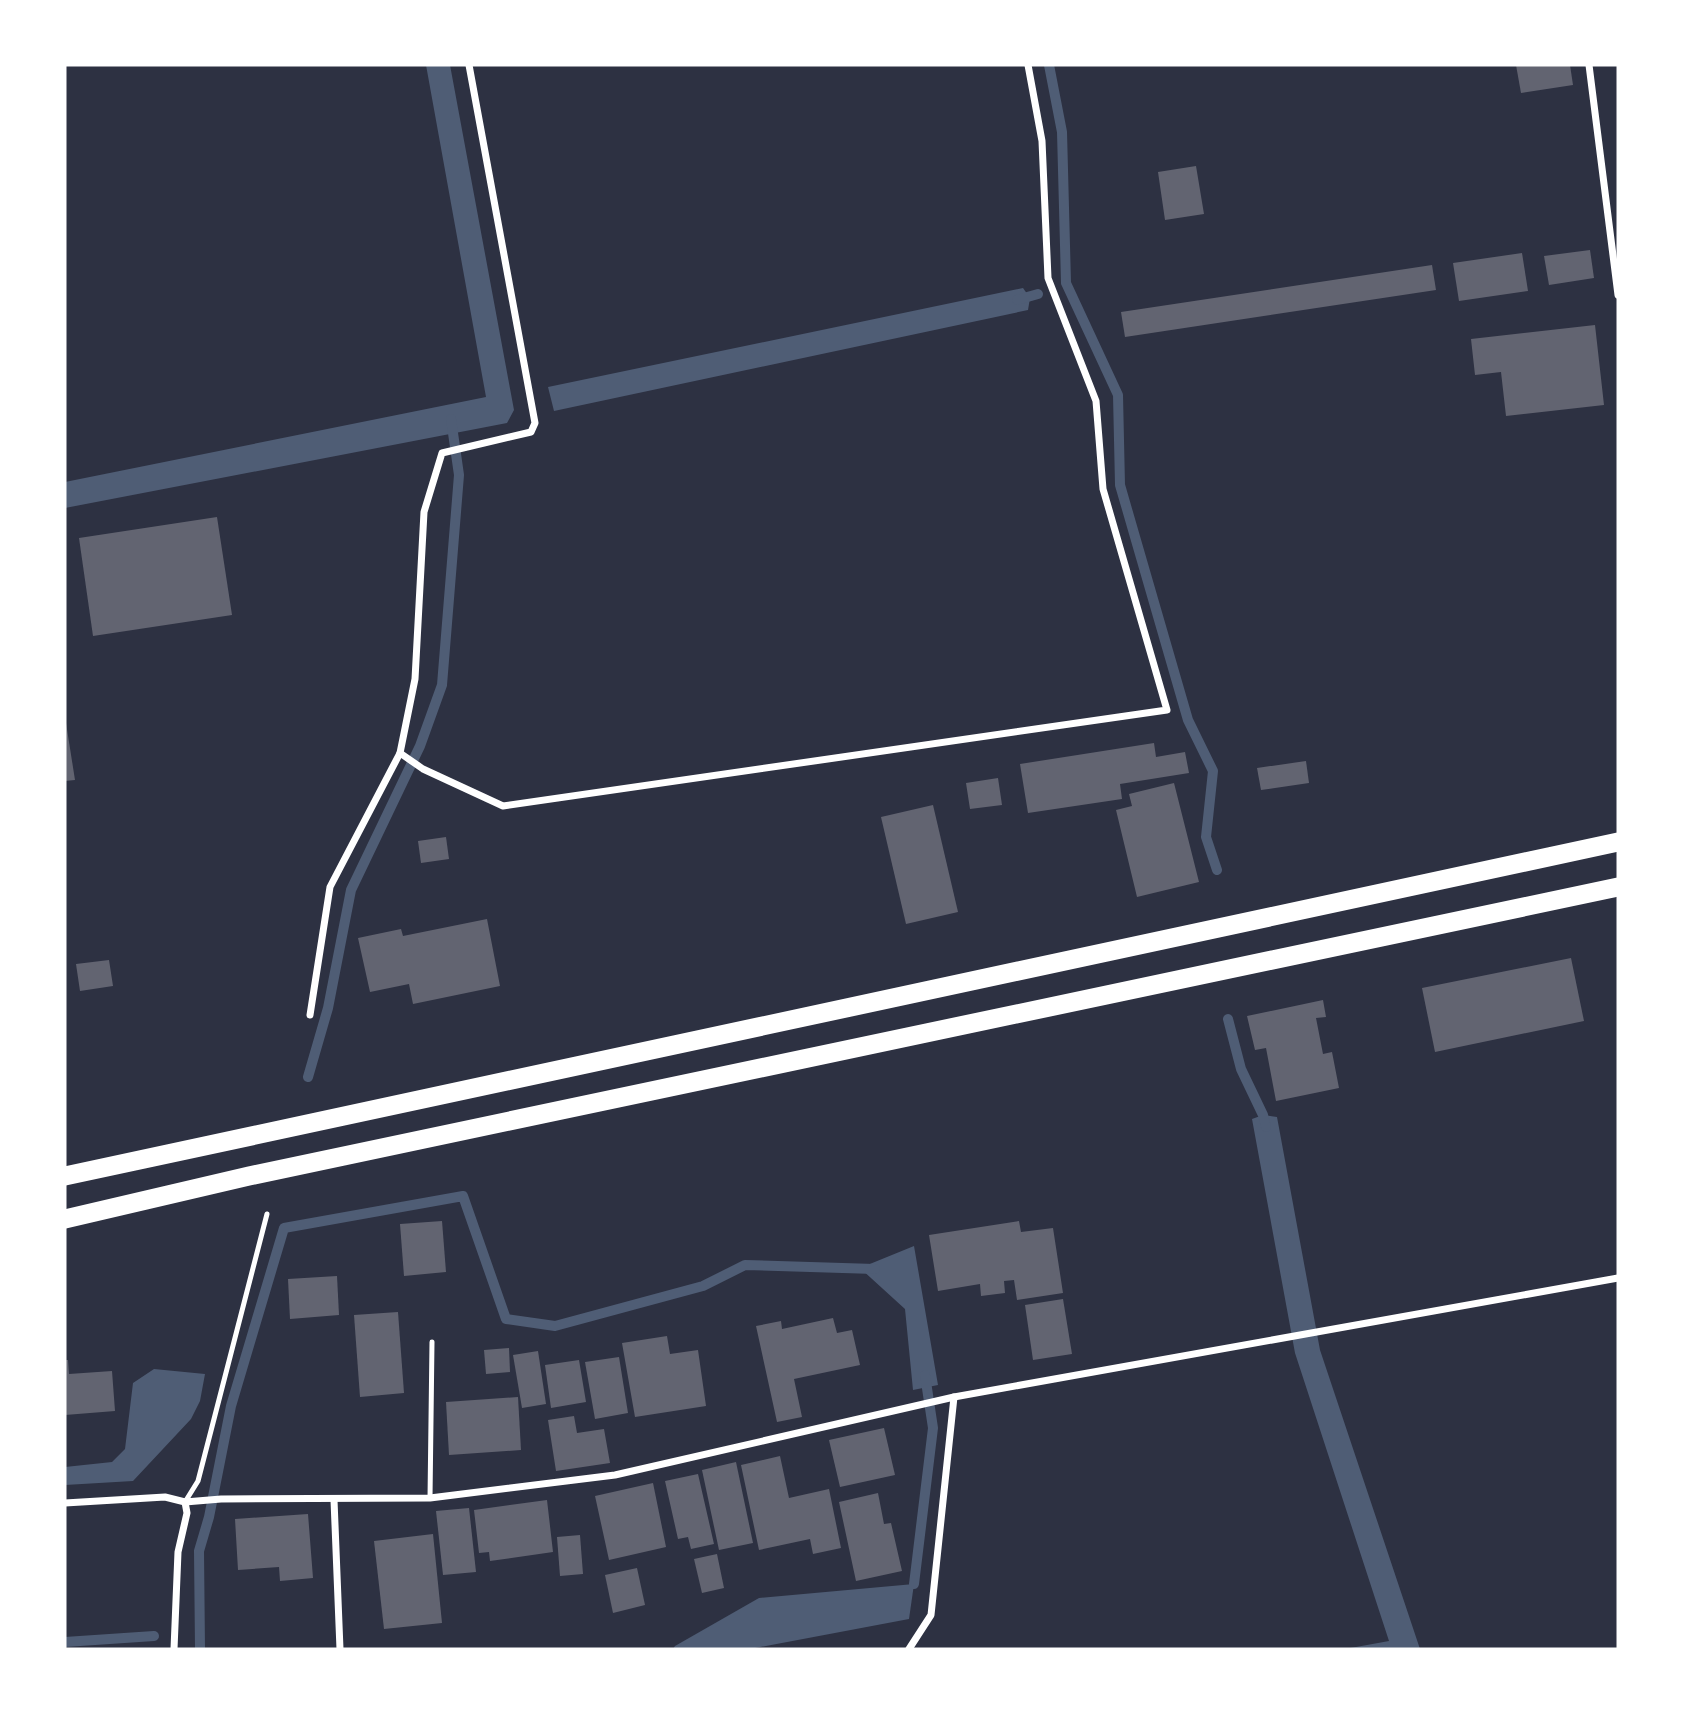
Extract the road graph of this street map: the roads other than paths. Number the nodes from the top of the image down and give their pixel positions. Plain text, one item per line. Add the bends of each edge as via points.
1 (469, 65) edge
2 (1028, 65) edge
3 (1589, 65) edge
4 (1618, 295) edge
5 (400, 753) junction
6 (1618, 842) edge
7 (1618, 887) edge
8 (310, 1015) dead end
9 (65, 1176) edge
10 (267, 1214) dead end
11 (65, 1219) edge
12 (1618, 1278) edge
13 (432, 1342) dead end
14 (954, 1397) junction
15 (430, 1498) junction
16 (334, 1500) junction
17 (185, 1502) junction
18 (65, 1503) edge
19 (174, 1649) edge
20 (340, 1649) edge
21 (909, 1649) edge

1 - 5 street via 535,423 531,432 442,453 424,512 415,680
2 - 5 street via 1042,141 1048,278 1096,401 1103,489 1167,710 503,806 423,769
3 - 4 street
5 - 8 street via 330,887
6 - 9 highway
7 - 11 highway
10 - 17 lane via 198,1481
12 - 14 street
13 - 15 lane
14 - 15 street via 615,1475
14 - 21 street via 930,1615
15 - 16 street
16 - 17 street
16 - 20 street
17 - 18 street via 165,1497
17 - 19 street

